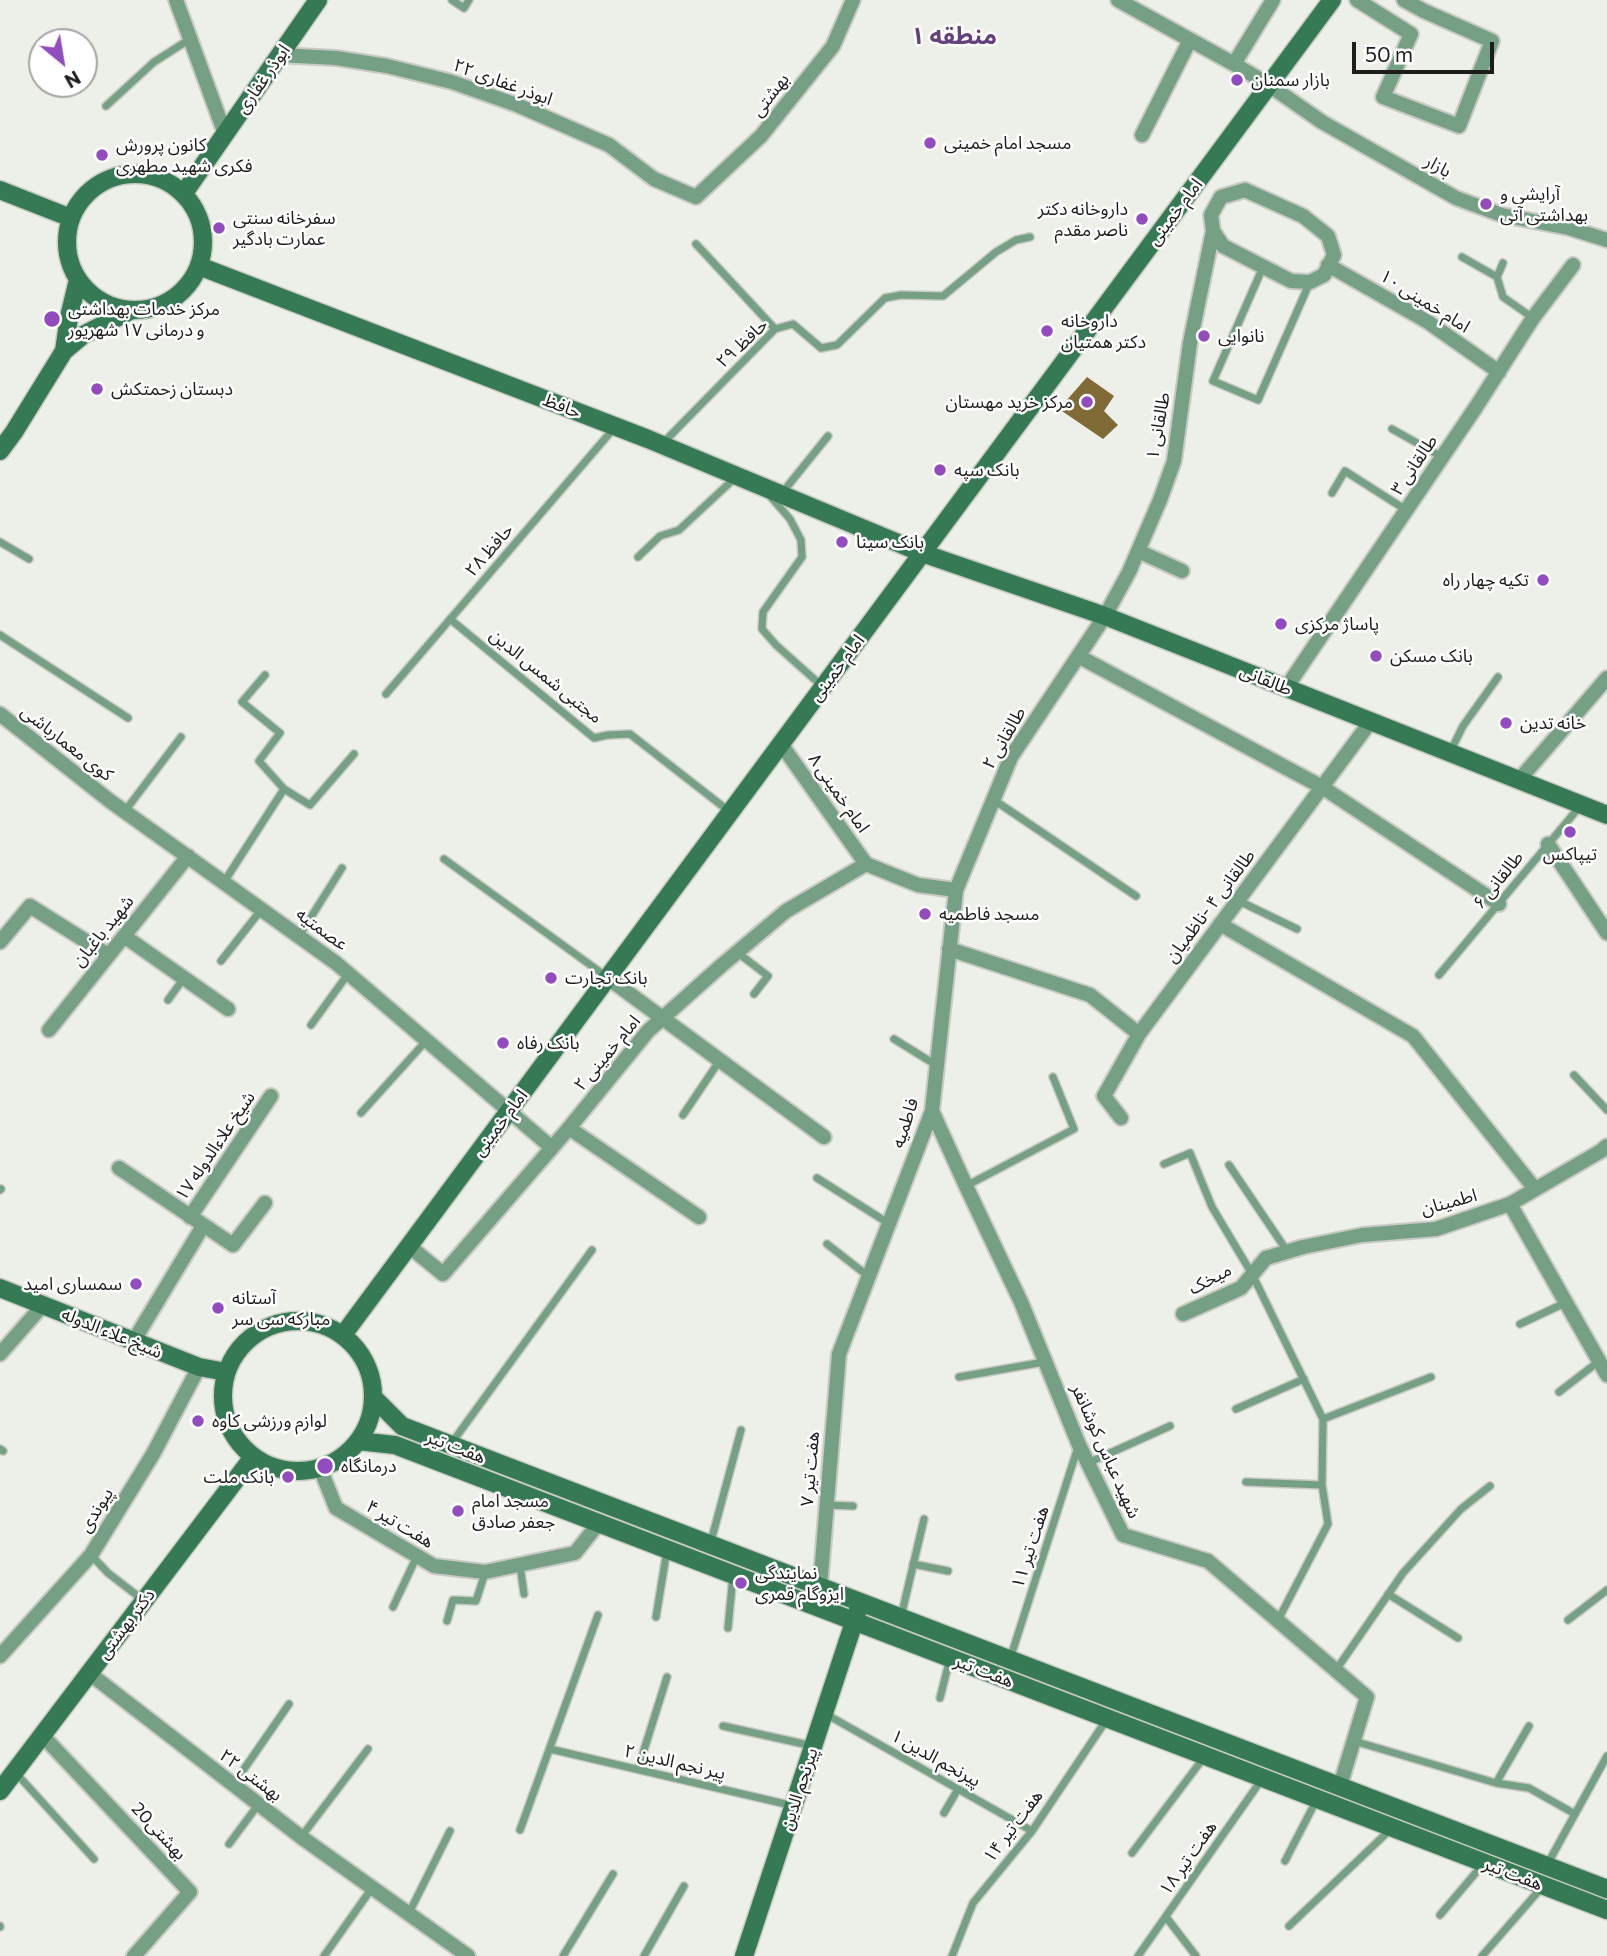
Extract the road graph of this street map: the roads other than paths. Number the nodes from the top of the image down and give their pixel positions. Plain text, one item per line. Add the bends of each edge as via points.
1 (176, 0) edge
2 (318, 0) edge
3 (452, 0) edge
4 (469, 0) edge
5 (853, 0) edge
6 (1118, 0) edge
7 (1273, 0) edge
8 (1332, 0) edge
9 (1357, 0) edge
10 (1404, 0) edge
11 (190, 38) junction
12 (1190, 40) junction
13 (279, 55) junction
14 (1234, 64) junction
15 (1269, 85) junction
16 (106, 106) dead end
17 (225, 134) junction
18 (1142, 135) dead end
19 (0, 190) edge
20 (184, 193) junction
21 (695, 197) joint
22 (71, 218) junction
23 (1213, 231) junction
24 (1030, 237) dead end
25 (1607, 240) edge
26 (696, 244) dead end
27 (1462, 257) dead end
28 (1503, 263) dead end
29 (1328, 265) junction
30 (1573, 265) dead end
31 (199, 266) junction
32 (1264, 267) junction
33 (1497, 277) junction
34 (78, 280) junction
35 (1310, 282) junction
36 (132, 310) junction
37 (1533, 318) junction
38 (775, 329) junction
39 (64, 351) junction
40 (1499, 372) junction
41 (615, 426) junction
42 (1392, 429) dead end
43 (828, 436) dead end
44 (662, 444) junction
45 (0, 451) edge
46 (1442, 458) junction
47 (737, 476) junction
48 (760, 485) junction
49 (1332, 493) dead end
50 (781, 494) junction
51 (1406, 510) junction
52 (0, 542) edge
53 (1138, 551) junction
54 (922, 553) junction
55 (638, 557) dead end
56 (29, 559) dead end
57 (1182, 571) dead end
58 (1105, 616) junction
59 (450, 619) junction
60 (0, 635) edge
61 (1078, 656) junction
62 (265, 675) dead end
63 (1498, 677) dead end
64 (1607, 678) edge
65 (823, 687) junction
66 (1286, 688) junction
67 (386, 694) dead end
68 (0, 714) edge
69 (128, 718) dead end
70 (1371, 721) junction
71 (181, 737) dead end
72 (781, 744) junction
73 (1450, 752) junction
74 (354, 754) dead end
75 (1519, 780) junction
76 (1322, 787) junction
77 (284, 789) junction
78 (993, 800) junction
79 (1581, 804) junction
80 (125, 811) junction
81 (730, 812) junction
82 (1607, 815) edge
83 (1548, 844) junction
84 (188, 856) junction
85 (444, 859) dead end
86 (866, 864) junction
87 (342, 868) dead end
88 (224, 882) junction
89 (956, 890) junction
90 (1136, 896) dead end
91 (1238, 900) junction
92 (1499, 904) junction
93 (262, 910) junction
94 (1220, 924) junction
95 (1297, 929) dead end
96 (1607, 933) edge
97 (124, 936) junction
98 (299, 936) junction
99 (0, 942) edge
100 (949, 949) junction
101 (737, 952) junction
102 (108, 955) junction
103 (221, 961) dead end
104 (348, 974) junction
105 (1439, 975) dead end
106 (184, 978) junction
107 (607, 978) junction
108 (754, 993) dead end
109 (168, 1000) dead end
110 (228, 1009) dead end
111 (663, 1018) junction
112 (311, 1025) dead end
113 (49, 1030) dead end
114 (1139, 1034) junction
115 (894, 1039) dead end
116 (426, 1041) junction
117 (720, 1060) junction
118 (937, 1065) junction
119 (1574, 1075) dead end
120 (1053, 1077) dead end
121 (271, 1096) dead end
122 (1607, 1110) edge
123 (932, 1111) junction
124 (509, 1112) junction
125 (361, 1113) dead end
126 (683, 1115) dead end
127 (1121, 1118) dead end
128 (569, 1128) junction
129 (824, 1137) dead end
130 (1607, 1146) edge
131 (551, 1147) junction
132 (1164, 1164) dead end
133 (1229, 1165) dead end
134 (119, 1168) dead end
135 (817, 1178) dead end
136 (966, 1186) junction
137 (1535, 1189) junction
138 (265, 1203) dead end
139 (1510, 1204) junction
140 (190, 1217) junction
141 (699, 1217) dead end
142 (889, 1224) junction
143 (203, 1226) junction
144 (827, 1244) dead end
145 (409, 1246) junction
146 (592, 1251) dead end
147 (1287, 1252) junction
148 (1252, 1274) junction
149 (869, 1276) junction
150 (0, 1288) edge
151 (1565, 1303) junction
152 (43, 1305) junction
153 (1183, 1314) dead end
154 (1520, 1324) dead end
155 (343, 1335) junction
156 (133, 1342) junction
157 (0, 1354) edge
158 (839, 1354) joint
159 (1045, 1362) junction
160 (1598, 1362) junction
161 (199, 1367) junction
162 (226, 1372) junction
163 (1607, 1375) edge
164 (959, 1377) dead end
165 (1431, 1377) dead end
166 (1304, 1379) junction
167 (1559, 1392) dead end
168 (373, 1396) junction
169 (1236, 1409) dead end
170 (1323, 1419) junction
171 (1170, 1426) dead end
172 (741, 1430) dead end
173 (358, 1441) junction
174 (451, 1445) junction
175 (1079, 1445) junction
176 (253, 1457) junction
177 (1088, 1463) junction
178 (320, 1468) junction
179 (1246, 1482) dead end
180 (1322, 1485) junction
181 (1490, 1486) dead end
182 (827, 1504) junction
183 (853, 1506) dead end
184 (924, 1519) dead end
185 (599, 1523) junction
186 (710, 1545) junction
187 (667, 1549) junction
188 (91, 1555) junction
189 (417, 1556) junction
190 (913, 1563) junction
191 (520, 1565) junction
192 (948, 1571) dead end
193 (485, 1572) junction
194 (734, 1575) junction
195 (820, 1587) junction
196 (1607, 1590) edge
197 (524, 1594) dead end
198 (1388, 1594) junction
199 (144, 1601) junction
200 (860, 1602) junction
201 (393, 1607) dead end
202 (598, 1615) dead end
203 (656, 1616) dead end
204 (900, 1618) junction
205 (1278, 1620) junction
206 (1568, 1620) dead end
207 (447, 1621) dead end
208 (854, 1621) junction
209 (728, 1628) dead end
210 (1458, 1637) dead end
211 (0, 1656) edge
212 (950, 1658) junction
213 (1010, 1660) junction
214 (1336, 1670) junction
215 (89, 1672) junction
216 (667, 1677) dead end
217 (940, 1698) dead end
218 (289, 1704) dead end
219 (824, 1713) junction
220 (1108, 1718) junction
221 (723, 1726) dead end
222 (1529, 1726) dead end
223 (42, 1735) junction
224 (1354, 1740) junction
225 (813, 1746) junction
226 (368, 1749) dead end
227 (550, 1749) junction
228 (1205, 1756) junction
229 (1607, 1756) edge
230 (638, 1769) junction
231 (15, 1772) junction
232 (1263, 1778) junction
233 (1496, 1783) junction
234 (233, 1785) junction
235 (1340, 1786) junction
236 (958, 1788) junction
237 (0, 1791) edge
238 (1317, 1799) junction
239 (258, 1804) junction
240 (794, 1806) junction
241 (944, 1813) dead end
242 (1575, 1814) junction
243 (1393, 1828) junction
244 (450, 1830) dead end
245 (520, 1830) dead end
246 (1032, 1830) junction
247 (302, 1837) junction
248 (229, 1844) dead end
249 (1132, 1853) dead end
250 (94, 1860) dead end
251 (1285, 1861) dead end
252 (1484, 1863) junction
253 (1546, 1865) junction
254 (613, 1874) dead end
255 (684, 1886) dead end
256 (1544, 1886) junction
257 (372, 1888) junction
258 (1607, 1889) edge
259 (1607, 1910) edge
260 (408, 1914) junction
261 (1440, 1915) dead end
262 (1166, 1917) junction
263 (1289, 1926) dead end
264 (134, 1956) edge
265 (324, 1956) edge
266 (468, 1956) edge
267 (562, 1956) edge
268 (644, 1956) edge
269 (744, 1956) edge
270 (952, 1956) edge
271 (1138, 1956) edge
272 (1196, 1956) edge
273 (1482, 1956) edge

1 - 11 street
2 - 13 main road, ابوذر غفاری
3 - 4 lane via 464,8
5 - 21 street, بهشتی via 833,46 761,136
6 - 12 street, بازار
7 - 14 street
8 - 15 main road, امام خمینی
9 - 10 street via 1411,34 1383,97 1459,126 1492,41
11 - 16 lane via 154,62
11 - 17 street
12 - 14 street, بازار
12 - 18 street
13 - 17 main road, ابوذر غفاری
13 - 21 street, ابوذر غفاری ۲۲ via 336,58 452,82 609,145 654,179
14 - 15 street, بازار
15 - 25 street, بازار via 1322,122 1456,198 1502,215
15 - 54 main road, امام خمینی
17 - 20 main road, ابوذر غفاری
19 - 22 main road
20 - 22 main road via 159,178 117,177 97,185
20 - 31 main road via 201,224
22 - 34 main road via 66,239
23 - 29 street, طالقانی ۱ via 1211,215 1221,197 1245,190 1303,216 1328,236 1334,255
23 - 32 street via 1223,246
23 - 53 street, طالقانی ۱ via 1190,343 1174,461
24 - 38 lane, حافظ ۲۹ via 996,253 943,296 885,298 837,345 821,348 793,324
26 - 38 lane
27 - 33 lane
28 - 33 lane
29 - 35 street via 1324,275
29 - 40 street, امام خمینی ۱۰ via 1428,322
30 - 37 street, طالقانی ۳
31 - 36 main road via 173,299 153,308
31 - 41 main road, حافظ
32 - 35 street via 1292,281
32 - 35 lane via 1213,381 1258,400
33 - 37 lane via 1503,297
34 - 36 main road via 92,296
34 - 39 main road
36 - 39 main road via 83,335
37 - 40 street, طالقانی ۳
38 - 44 lane, حافظ ۲۹
39 - 45 main road
40 - 46 street, طالقانی ۳
41 - 44 main road, حافظ
41 - 59 lane, حافظ ۲۸
42 - 46 lane
43 - 50 lane
44 - 47 main road, حافظ
46 - 51 street, طالقانی ۳
47 - 48 main road, حافظ
47 - 55 lane via 680,530 660,536
48 - 50 main road, حافظ
48 - 65 lane via 790,519 801,540 802,557 763,612 762,629
49 - 51 lane via 1345,471
50 - 54 main road, حافظ
51 - 66 street, طالقانی ۳
52 - 56 lane
53 - 57 street
53 - 58 street, طالقانی ۱
54 - 58 main road, طالقانی
54 - 65 main road, امام خمینی
58 - 61 street, طالقانی ۲
58 - 66 main road, طالقانی
59 - 67 lane, حافظ ۲۸
59 - 81 lane, مجتبی شمس الدین via 594,738 630,734
60 - 69 lane
61 - 76 street
61 - 78 street, طالقانی ۲ via 1011,757
62 - 77 lane via 242,702 279,733 259,761
63 - 73 lane
64 - 75 street
65 - 72 main road, امام خمینی
66 - 70 main road, طالقانی
68 - 80 street, کوی معمارباشی
70 - 73 main road, طالقانی
70 - 76 street, طالقانی ۴ -ناظمیان
71 - 80 lane
72 - 81 main road, امام خمینی
72 - 86 street, امام خمینی ۸
73 - 75 main road, طالقانی
74 - 77 lane via 310,805
75 - 79 main road, طالقانی
76 - 91 street, طالقانی ۴ -ناظمیان
76 - 92 street
77 - 88 lane
78 - 89 street, طالقانی ۲
78 - 90 lane
79 - 82 main road, طالقانی
79 - 83 lane, طالقانی ۶
80 - 84 street, عصمتیه
81 - 107 main road, امام خمینی
83 - 92 lane, طالقانی ۶
83 - 96 street
84 - 88 street, عصمتیه
84 - 97 street, شهید باغبان
85 - 107 lane
86 - 89 street via 918,885
86 - 101 street, امام خمینی ۲ via 786,911
87 - 98 lane
88 - 93 street, عصمتیه
89 - 100 street, فاطمیه
91 - 94 street, طالقانی ۴ -ناظمیان
91 - 95 lane
92 - 105 lane, طالقانی ۶
93 - 98 street, عصمتیه
93 - 103 lane
94 - 114 street, طالقانی ۴ -ناظمیان
94 - 137 street via 1413,1035
97 - 102 street, شهید باغبان
97 - 106 street
98 - 104 street, عصمتیه
99 - 102 street via 30,906
100 - 114 street via 1090,995
100 - 118 street, فاطمیه
101 - 108 lane via 768,975
101 - 111 street, امام خمینی ۲
102 - 113 street, شهید باغبان
104 - 112 lane
104 - 116 street, عصمتیه
106 - 109 lane
106 - 110 street
107 - 111 street
107 - 124 main road, امام خمینی
111 - 117 street
111 - 128 street, امام خمینی ۲
114 - 127 street, طالقانی ۴ -ناظمیان via 1104,1096
115 - 118 lane
116 - 124 street, عصمتیه
116 - 125 lane
117 - 126 lane
117 - 129 street
118 - 123 street, فاطمیه
119 - 122 lane
120 - 136 lane via 1074,1129
121 - 140 street, شیخ علاءالدوله ۱۷
123 - 136 street, شهید عباس کوشانفر
123 - 142 street, فاطمیه
124 - 131 street, عصمتیه
124 - 145 main road, امام خمینی
128 - 131 street, امام خمینی ۲
128 - 141 street
130 - 137 street, اطمینان
131 - 145 street, امام خمینی ۲ via 443,1274
132 - 148 lane via 1190,1153 1212,1207
133 - 147 lane
134 - 140 street, شیخ علاءالدوله ۱۷
135 - 142 lane
136 - 159 street, شهید عباس کوشانفر
137 - 139 street, اطمینان
138 - 143 street, شیخ علاءالدوله ۱۷ via 233,1245
139 - 147 street, اطمینان via 1436,1229 1362,1235
139 - 151 street
140 - 143 street, شیخ علاءالدوله ۱۷
142 - 149 street, فاطمیه
143 - 156 street, شیخ علاءالدوله ۱۷
144 - 149 lane
145 - 155 main road, امام خمینی
146 - 174 lane
147 - 148 street, اطمینان via 1266,1258
148 - 153 street, میخک via 1241,1288
148 - 166 lane
149 - 158 street, فاطمیه
150 - 152 main road, شیخ علاء الدوله
151 - 154 lane
151 - 160 street
152 - 156 main road, شیخ علاء الدوله
152 - 157 street
155 - 162 main road via 322,1324 276,1324 237,1351
155 - 168 main road via 370,1373
156 - 161 main road, شیخ علاء الدوله
158 - 182 street, هفت تیر ۷
159 - 164 lane
159 - 175 street, شهید عباس کوشانفر
160 - 163 street
160 - 167 lane
161 - 162 main road, شیخ علاء الدوله
161 - 188 street, پیوندی
162 - 176 main road via 222,1395 226,1419 236,1440
165 - 170 lane
166 - 169 lane
166 - 170 lane
168 - 173 main road via 369,1420
168 - 174 main road, هفت تیر via 402,1426
170 - 180 lane
171 - 177 lane
172 - 186 lane
173 - 178 main road via 342,1457
173 - 185 main road, هفت تیر via 395,1445
174 - 186 main road, هفت تیر
175 - 177 street, شهید عباس کوشانفر
175 - 213 lane, هفت تیر ۱۱
176 - 178 main road via 297,1471
176 - 199 main road, دکتر بهشتی
177 - 205 street, شهید عباس کوشانفر via 1123,1535 1208,1560
178 - 189 street, هفت تیر ۴ via 336,1508
179 - 180 lane
180 - 205 lane via 1328,1524
181 - 198 lane via 1461,1509
182 - 183 lane
182 - 195 street, هفت تیر ۷
184 - 190 lane
185 - 187 main road, هفت تیر
185 - 191 street, هفت تیر ۴ via 575,1553
186 - 195 main road, هفت تیر
187 - 194 main road, هفت تیر
187 - 203 lane
188 - 199 lane
188 - 211 street, پیوندی
189 - 193 street, هفت تیر ۴ via 434,1566
189 - 201 lane
190 - 192 lane
190 - 204 lane
191 - 193 street, هفت تیر ۴
191 - 197 lane
193 - 207 lane via 476,1601 453,1600
194 - 208 main road, هفت تیر
194 - 209 lane
195 - 200 main road, هفت تیر
196 - 206 lane
198 - 210 lane
198 - 214 lane
199 - 215 main road, دکتر بهشتی
200 - 204 main road, هفت تیر
200 - 208 main road, پیرنجم الدین
202 - 227 lane
204 - 213 main road, هفت تیر
205 - 214 street, شهید عباس کوشانفر
208 - 212 main road, هفت تیر
208 - 219 main road, پیرنجم الدین
212 - 217 lane
212 - 220 main road, هفت تیر
213 - 235 main road, هفت تیر
214 - 224 street, شهید عباس کوشانفر via 1367,1697
215 - 223 main road, دکتر بهشتی
215 - 234 street, بهشتی ۲۲
216 - 230 lane
218 - 234 lane
219 - 225 main road, پیرنجم الدین
219 - 236 lane, پیرنجم الدین ۱
220 - 228 main road, هفت تیر
220 - 246 lane, هفت تیر ۱۴
221 - 225 lane
222 - 233 lane
223 - 231 main road, دکتر بهشتی
223 - 264 street, بهشتی20 via 190,1892
224 - 233 lane
224 - 235 street
225 - 240 main road, پیرنجم الدین
226 - 247 lane
227 - 230 lane, پیر نجم الدین ۲
227 - 245 lane
228 - 232 main road, هفت تیر
228 - 249 lane
229 - 242 lane
230 - 240 lane, پیر نجم الدین ۲
231 - 237 main road, دکتر بهشتی
231 - 250 lane
232 - 238 main road, هفت تیر
232 - 262 lane, هفت تیر ۱۸
233 - 242 lane via 1529,1788
234 - 239 street, بهشتی ۲۲
235 - 253 main road, هفت تیر
236 - 241 lane
236 - 246 lane, پیرنجم الدین ۱
238 - 243 main road, هفت تیر
238 - 251 lane
239 - 247 street, بهشتی ۲۲
239 - 248 lane
240 - 269 main road, پیرنجم الدین
242 - 253 lane
243 - 252 main road, هفت تیر
243 - 263 lane
244 - 260 lane
246 - 270 lane, هفت تیر ۱۴ via 973,1903
247 - 257 street, بهشتی ۲۲
252 - 256 main road, هفت تیر
252 - 261 lane
253 - 258 main road, هفت تیر
254 - 267 lane
255 - 268 lane
256 - 259 main road, هفت تیر
256 - 273 lane
257 - 260 street, بهشتی ۲۲
257 - 265 lane
260 - 266 street, بهشتی ۲۲
262 - 271 lane, هفت تیر ۱۸
262 - 272 lane

